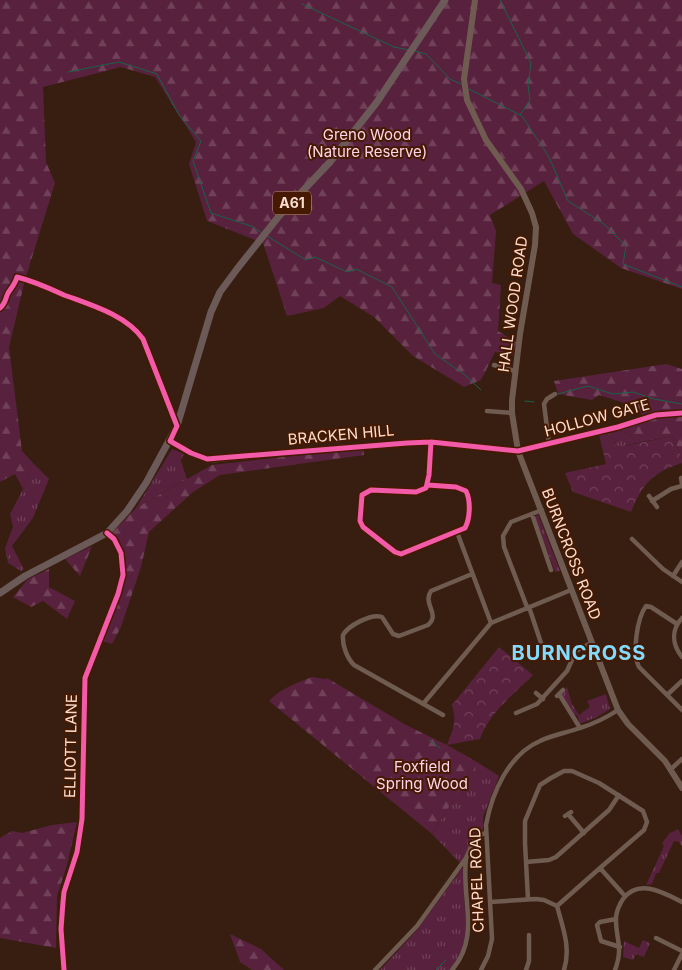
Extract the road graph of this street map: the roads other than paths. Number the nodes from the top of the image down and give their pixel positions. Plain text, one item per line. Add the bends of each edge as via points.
1 (445, 0) edge
2 (475, 0) edge
3 (494, 365) dead end
4 (515, 371) junction
5 (554, 394) dead end
6 (487, 411) dead end
7 (512, 413) junction
8 (682, 413) edge
9 (170, 441) junction
10 (431, 442) junction
11 (549, 444) junction
12 (518, 451) junction
13 (681, 478) dead end
14 (428, 485) junction
15 (682, 485) edge
16 (649, 496) dead end
17 (652, 501) junction
18 (657, 507) dead end
19 (542, 510) junction
20 (532, 514) junction
21 (106, 532) junction
22 (457, 532) junction
23 (632, 539) dead end
24 (682, 562) edge
25 (551, 570) dead end
26 (472, 574) junction
27 (673, 576) junction
28 (682, 582) edge
29 (571, 590) junction
30 (0, 593) edge
31 (528, 607) junction
32 (682, 618) edge
33 (491, 623) junction
34 (677, 624) junction
35 (591, 643) junction
36 (542, 646) dead end
37 (682, 656) edge
38 (682, 680) edge
39 (563, 690) dead end
40 (536, 693) dead end
41 (667, 695) junction
42 (543, 699) junction
43 (423, 704) junction
44 (618, 710) junction
45 (682, 710) edge
46 (516, 713) dead end
47 (444, 715) dead end
48 (580, 728) junction
49 (682, 759) edge
50 (671, 768) junction
51 (682, 788) edge
52 (619, 795) junction
53 (568, 814) dead end
54 (584, 832) junction
55 (486, 833) junction
56 (466, 858) junction
57 (526, 862) junction
58 (600, 868) junction
59 (625, 896) junction
60 (528, 899) junction
61 (490, 902) junction
62 (682, 902) edge
63 (557, 906) junction
64 (616, 919) junction
65 (527, 938) dead end
66 (656, 938) dead end
67 (620, 947) junction
68 (682, 952) edge
69 (482, 969) edge
70 (64, 970) edge
71 (375, 970) edge
72 (452, 970) edge
73 (526, 970) edge
74 (564, 970) edge
75 (615, 970) edge
76 (674, 970) edge

1 - 9 highway, A61 via 376,102 330,162 279,216 220,292
2 - 4 main road, HALL WOOD ROAD via 464,79 467,100 486,140 521,189 536,227
3 - 4 street
4 - 7 main road, HALL WOOD ROAD
5 - 11 street via 544,404
6 - 7 street
7 - 12 main road, HALL WOOD ROAD
8 - 11 street, HOLLOW GATE via 656,415
9 - 10 street, BRACKEN HILL via 201,458 214,460
9 - 21 highway, A61 via 127,512
10 - 12 street, BRACKEN HILL
10 - 14 street
11 - 12 street, HOLLOW GATE
12 - 19 main road, BURNCROSS ROAD
13 - 15 street
14 - 22 street via 456,487 468,494 468,523
14 - 22 street via 416,492 364,492 361,524 401,554
15 - 17 street
16 - 17 street
17 - 18 street
19 - 20 street
19 - 29 main road, BURNCROSS ROAD
20 - 25 street
20 - 31 street via 511,522 502,541
21 - 30 highway, A61
21 - 70 street, ELLIOTT LANE via 121,553 123,575 85,678 82,819 77,852 62,902
22 - 26 street
23 - 27 street
24 - 27 street
26 - 33 street
26 - 43 street via 430,591 427,600 433,620 428,624 398,636 393,634 382,617 375,616 343,635 348,658 354,665
27 - 28 street
29 - 31 street
29 - 35 main road, BURNCROSS ROAD
31 - 33 street
31 - 36 street
32 - 34 street
33 - 43 street
34 - 37 street via 674,637
34 - 41 street via 648,606 644,607 638,624 637,664
35 - 42 street via 576,651 567,671
35 - 44 main road, BURNCROSS ROAD
38 - 41 street
39 - 48 street via 558,695
40 - 42 street
41 - 45 street
42 - 46 street
43 - 47 street
44 - 48 street, CHAPEL ROAD
44 - 50 main road, BURNCROSS ROAD
48 - 55 street, CHAPEL ROAD via 546,738 519,754 496,794 488,815
49 - 50 street
50 - 51 main road, BURNCROSS ROAD
52 - 54 street via 609,810
52 - 57 street via 572,771 561,772 543,783 525,822
52 - 58 street via 643,811 647,826
53 - 54 street
54 - 57 street via 553,859
55 - 56 street via 476,836
55 - 61 street, CHAPEL ROAD
56 - 71 street via 417,926
56 - 72 street via 468,938 462,958
57 - 60 street
58 - 59 street
58 - 63 street
59 - 62 street via 647,888
59 - 64 street
60 - 61 street
60 - 63 street via 544,900
61 - 69 street, CHAPEL ROAD via 492,939
63 - 74 street via 568,946
64 - 67 street
64 - 67 street via 597,925 600,939
65 - 73 street via 529,962
66 - 68 street
67 - 75 street
68 - 76 street

